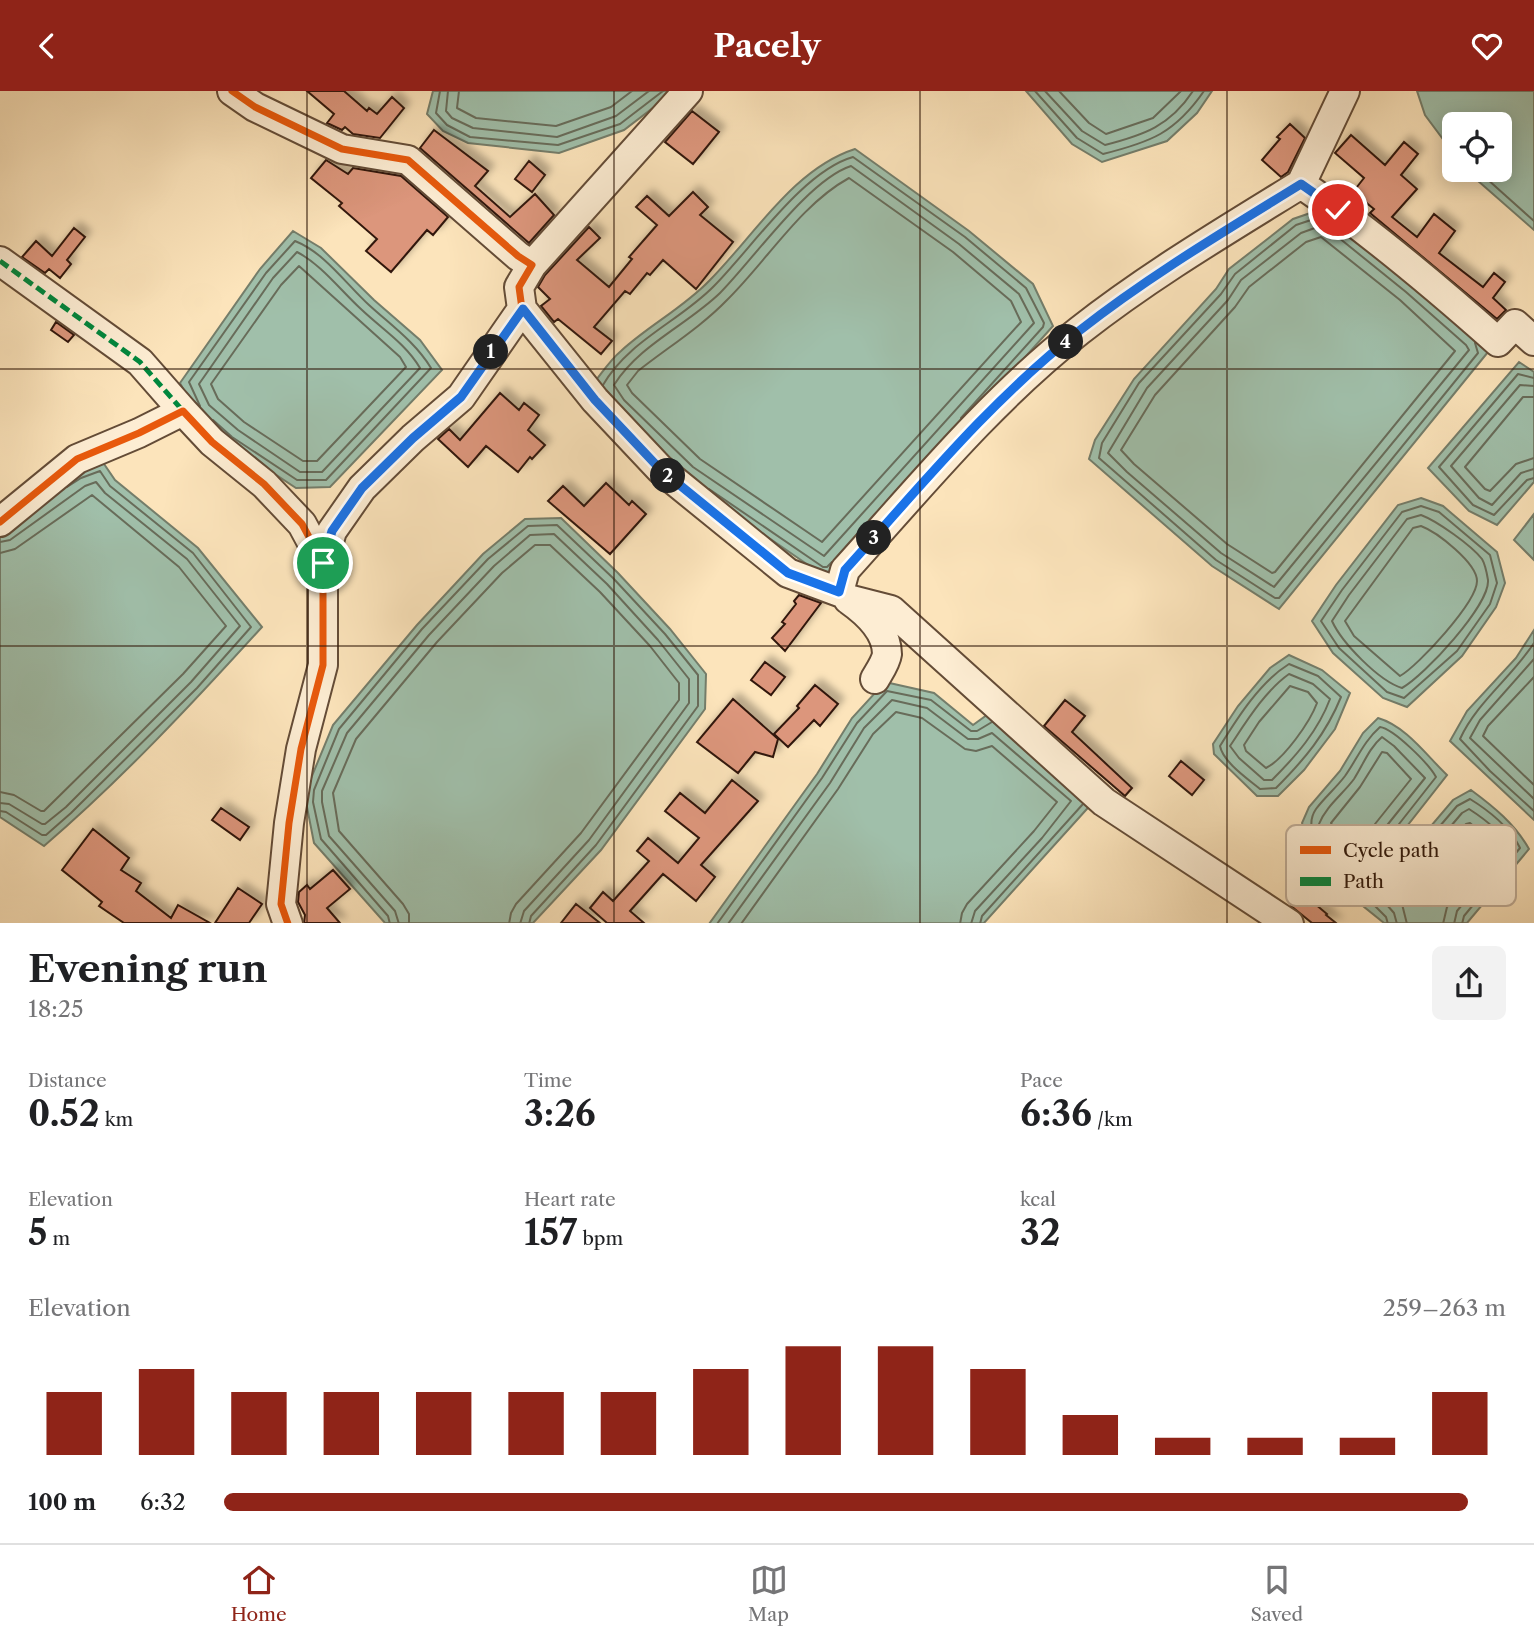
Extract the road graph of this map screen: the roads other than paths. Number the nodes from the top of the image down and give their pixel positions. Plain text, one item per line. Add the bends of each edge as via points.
1 (232, 91) edge
2 (688, 91) edge
3 (1345, 91) edge
4 (1301, 184) junction
5 (0, 261) edge
6 (532, 265) junction
7 (523, 309) junction
8 (1534, 341) edge
9 (183, 411) junction
10 (0, 522) edge
11 (323, 563) junction
12 (843, 595) junction
13 (875, 679) dead end
14 (288, 923) edge
15 (1289, 923) edge

1 - 6 street via 254,107 342,149 408,160
2 - 6 street
3 - 4 street
4 - 8 street via 1369,234 1498,342 1515,324
4 - 12 street via 1155,274 1077,332 953,448 845,570
5 - 9 street via 140,362
6 - 7 street via 519,287
7 - 11 street via 461,397 362,488 332,531
7 - 12 street via 595,400 660,469 788,573
9 - 10 street via 77,459
9 - 11 street via 302,524
11 - 14 street via 323,665 301,749 289,823 281,904
12 - 13 street via 884,636 887,656
12 - 15 street via 891,610 1104,802

